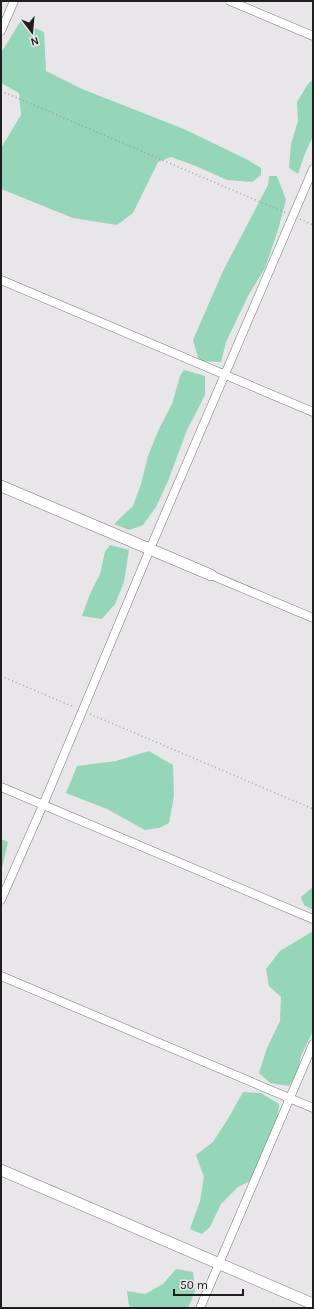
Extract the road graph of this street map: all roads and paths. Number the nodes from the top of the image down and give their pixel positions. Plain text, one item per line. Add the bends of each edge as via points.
1 (14, 1) edge
2 (230, 1) edge
3 (1, 31) edge
4 (313, 36) edge
5 (1, 90) edge
6 (313, 169) edge
7 (293, 216) junction
8 (313, 225) edge
9 (1, 280) edge
10 (225, 375) junction
11 (313, 412) edge
12 (1, 486) edge
13 (150, 549) junction
14 (211, 575) joint
15 (313, 618) edge
16 (1, 676) edge
17 (82, 711) junction
18 (1, 787) edge
19 (43, 805) junction
20 (313, 809) edge
21 (1, 900) edge
22 (313, 919) edge
23 (1, 976) edge
24 (313, 1044) edge
25 (290, 1099) junction
26 (313, 1108) edge
27 (1, 1170) edge
28 (219, 1264) junction
29 (313, 1304) edge
30 (200, 1308) edge

1 - 3 street
2 - 4 street
5 - 7 path
6 - 7 street
7 - 8 path
7 - 10 street
9 - 10 street
10 - 11 street
10 - 13 street
12 - 13 street
13 - 14 street
13 - 17 street
14 - 15 street
16 - 17 path
17 - 19 street
17 - 20 path
18 - 19 street
19 - 21 street
19 - 22 street
23 - 25 street
24 - 25 street
25 - 26 street
25 - 28 street
27 - 28 street
28 - 29 street
28 - 30 street

